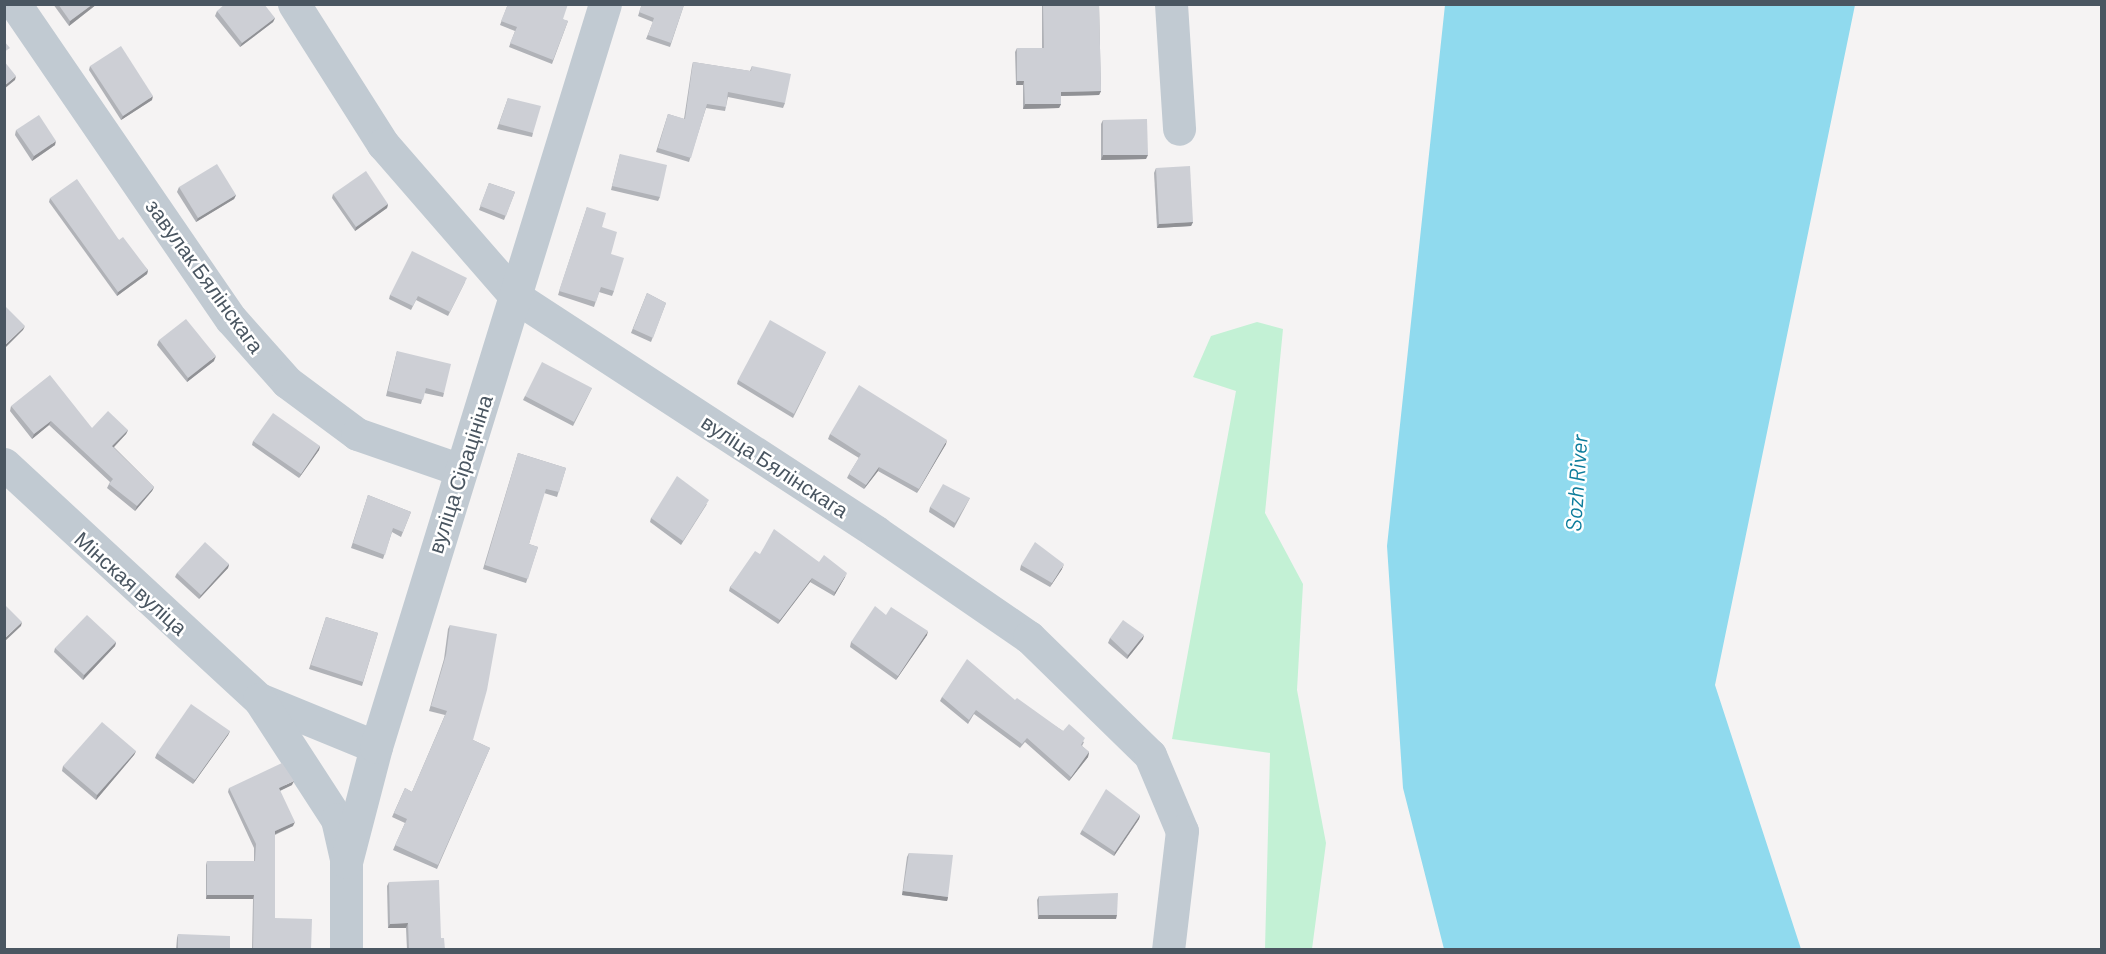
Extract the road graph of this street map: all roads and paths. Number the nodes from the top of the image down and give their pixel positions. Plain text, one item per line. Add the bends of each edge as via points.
1 (15, 4) edge
2 (294, 4) edge
3 (605, 4) edge
4 (1171, 4) edge
5 (1179, 129) dead end
6 (516, 297) junction
7 (4, 464) edge
8 (461, 470) junction
9 (259, 699) junction
10 (376, 747) junction
11 (346, 862) junction
12 (346, 950) edge
13 (1168, 950) edge

1 - 8 street, завулак Бялінскага via 231,319 287,382 357,434
2 - 6 street, вуліца Бялінскага via 383,144
3 - 6 street, вуліца Сірацініна
4 - 5 street
6 - 8 street, вуліца Сірацініна
6 - 13 street, вуліца Бялінскага via 1029,637 1150,755 1182,831
7 - 9 street, Мінская вуліца
8 - 10 street, вуліца Сірацініна
9 - 10 street, Мінская вуліца
9 - 11 street, Мінская вуліца via 337,819
10 - 11 street, вуліца Сірацініна
11 - 12 street, вуліца Сірацініна

